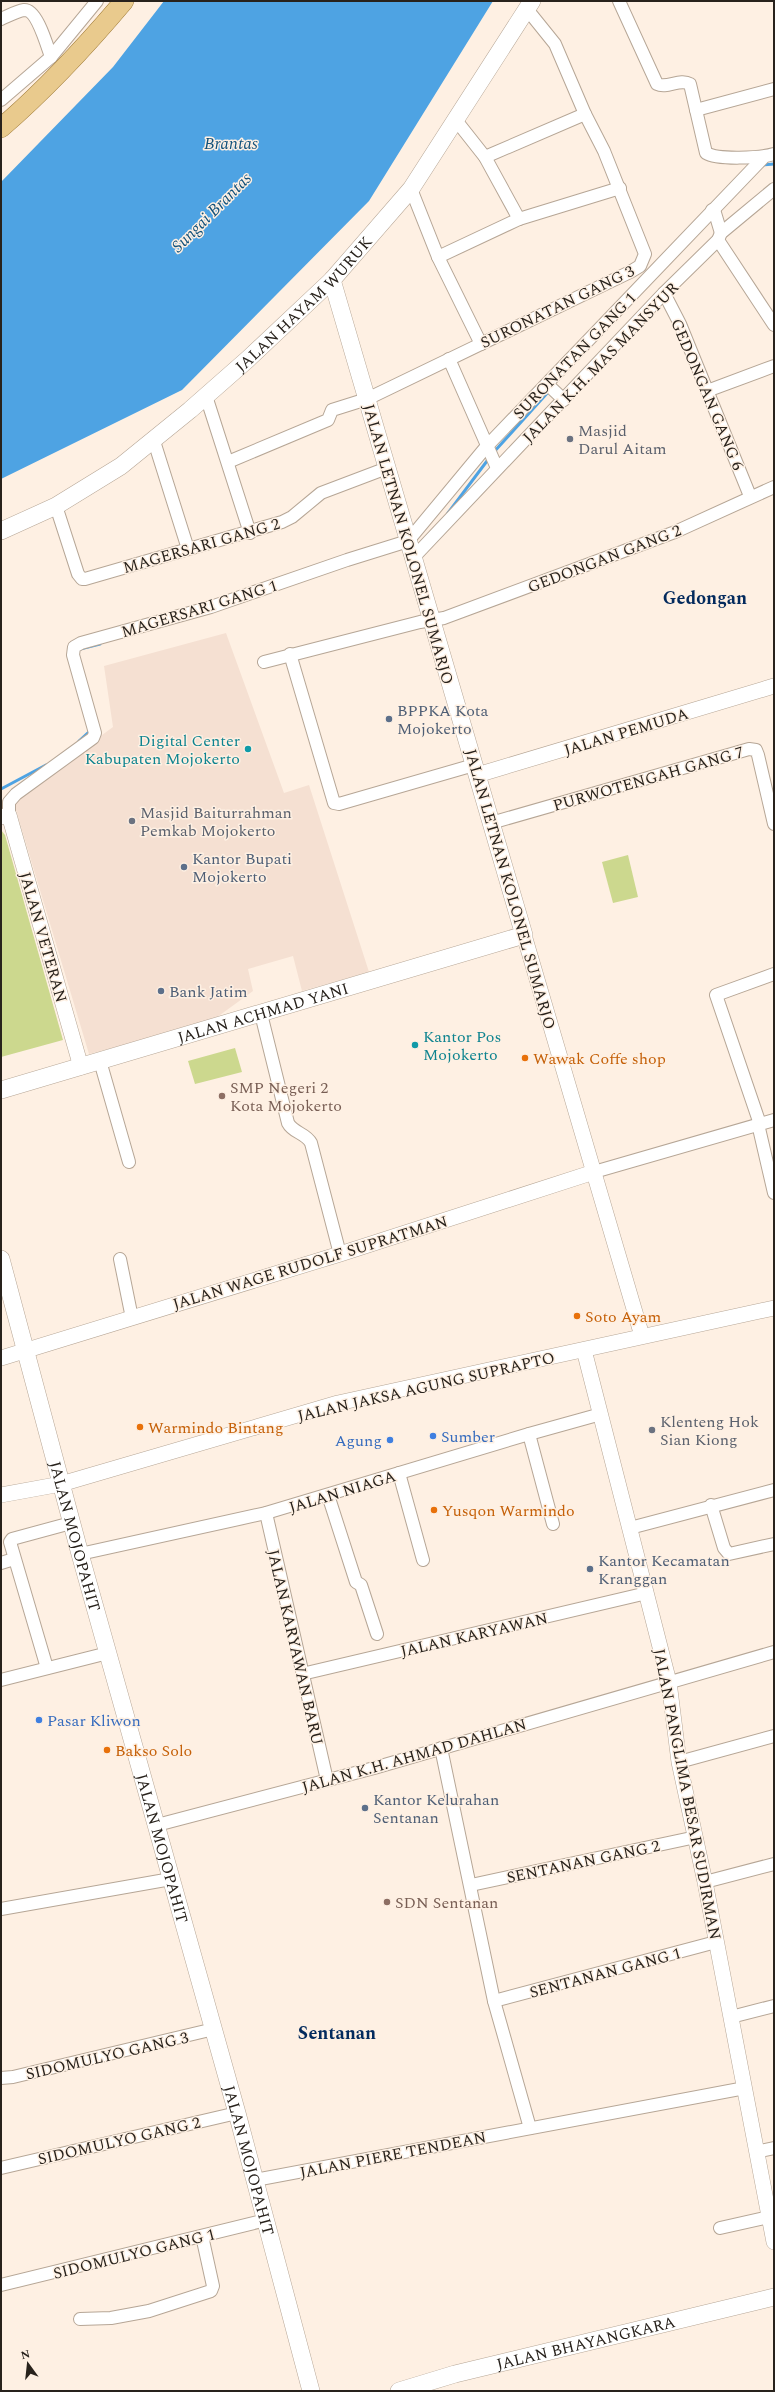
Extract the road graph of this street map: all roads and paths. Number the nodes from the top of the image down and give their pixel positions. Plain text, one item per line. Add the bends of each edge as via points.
1 (97, 1) edge
2 (124, 1) edge
3 (619, 1) edge
4 (529, 5) edge
5 (1, 19) edge
6 (51, 57) junction
7 (774, 89) edge
8 (1, 100) edge
9 (696, 110) junction
10 (585, 114) junction
11 (455, 119) junction
12 (1, 128) edge
13 (769, 156) edge
14 (485, 157) junction
15 (620, 188) junction
16 (411, 189) junction
17 (774, 189) edge
18 (712, 210) junction
19 (519, 219) junction
20 (720, 237) junction
21 (438, 257) junction
22 (332, 280) junction
23 (664, 293) junction
24 (774, 325) edge
25 (481, 344) junction
26 (449, 359) junction
27 (774, 366) edge
28 (550, 387) junction
29 (707, 391) junction
30 (206, 396) junction
31 (366, 399) junction
32 (564, 400) junction
33 (153, 438) junction
34 (487, 449) junction
35 (228, 462) junction
36 (496, 466) junction
37 (382, 470) junction
38 (774, 487) edge
39 (750, 496) junction
40 (57, 511) junction
41 (1, 531) edge
42 (250, 533) junction
43 (404, 542) junction
44 (188, 549) junction
45 (413, 558) junction
46 (431, 620) junction
47 (290, 654) junction
48 (264, 662) dead end
49 (774, 686) edge
50 (476, 770) junction
51 (6, 812) edge
52 (491, 823) junction
53 (774, 824) edge
54 (524, 935) junction
55 (774, 974) edge
56 (261, 1014) junction
57 (100, 1061) junction
58 (81, 1067) junction
59 (1, 1090) edge
60 (774, 1120) edge
61 (759, 1124) junction
62 (129, 1162) dead end
63 (594, 1172) junction
64 (774, 1193) edge
65 (340, 1254) junction
66 (120, 1258) dead end
67 (1, 1259) edge
68 (774, 1308) edge
69 (132, 1318) junction
70 (642, 1336) junction
71 (584, 1350) junction
72 (26, 1351) junction
73 (1, 1358) edge
74 (601, 1414) junction
75 (529, 1434) junction
76 (399, 1473) junction
77 (61, 1484) junction
78 (774, 1490) edge
79 (1, 1495) edge
80 (328, 1495) junction
81 (711, 1505) junction
82 (266, 1513) junction
83 (71, 1523) junction
84 (553, 1524) dead end
85 (630, 1528) junction
86 (774, 1544) edge
87 (80, 1554) junction
88 (14, 1559) junction
89 (423, 1560) dead end
90 (1, 1563) edge
91 (647, 1593) junction
92 (377, 1634) dead end
93 (774, 1652) edge
94 (108, 1653) junction
95 (47, 1668) junction
96 (302, 1674) junction
97 (1, 1680) edge
98 (669, 1682) junction
99 (774, 1736) edge
100 (442, 1748) junction
101 (679, 1762) junction
102 (327, 1780) junction
103 (157, 1825) junction
104 (696, 1837) junction
105 (774, 1864) edge
106 (171, 1879) junction
107 (705, 1882) junction
108 (471, 1885) junction
109 (1, 1909) edge
110 (716, 1942) junction
111 (494, 2001) junction
112 (774, 2006) edge
113 (731, 2017) junction
114 (214, 2029) junction
115 (1, 2078) edge
116 (745, 2088) junction
117 (238, 2113) junction
118 (530, 2128) junction
119 (774, 2148) edge
120 (756, 2152) junction
121 (1, 2168) edge
122 (255, 2180) junction
123 (769, 2217) junction
124 (266, 2220) junction
125 (720, 2228) dead end
126 (202, 2236) junction
127 (774, 2242) edge
128 (1, 2285) edge
129 (774, 2297) edge
130 (80, 2319) dead end
131 (311, 2391) edge
132 (399, 2391) edge

1 - 6 street
2 - 12 main road via 83,50
3 - 9 street via 657,84 690,84
4 - 10 street, SURONATAN GANG 3 via 555,44
4 - 11 main road, JALAN HAYAM WURUK
5 - 6 street via 24,10 31,12 36,18
6 - 8 street
7 - 9 street
9 - 13 street via 706,153 714,156
10 - 14 street
10 - 15 street, SURONATAN GANG 3
11 - 14 street
11 - 16 main road, JALAN HAYAM WURUK
13 - 18 street, SURONATAN GANG 1
14 - 19 street
15 - 19 street
15 - 25 street, SURONATAN GANG 3 via 645,254 640,266
16 - 21 street
16 - 22 main road, JALAN HAYAM WURUK
17 - 20 street, JALAN K.H. MAS MANSYUR
18 - 20 street via 715,213
18 - 28 street, SURONATAN GANG 1
19 - 21 street
20 - 23 street, JALAN K.H. MAS MANSYUR
20 - 24 street
21 - 25 street
22 - 30 main road, JALAN HAYAM WURUK
22 - 31 main road, JALAN LETNAN KOLONEL SUMARJO
23 - 29 street, GEDONGAN GANG 6 via 680,324
23 - 32 street, JALAN K.H. MAS MANSYUR
25 - 26 street, SURONATAN GANG 3
26 - 31 street, SURONATAN GANG 3
26 - 34 street
27 - 29 street
28 - 32 street
28 - 34 street, SURONATAN GANG 1
29 - 39 street, GEDONGAN GANG 6
30 - 33 main road, JALAN HAYAM WURUK
30 - 35 street
31 - 35 street, SURONATAN GANG 3 via 332,410 328,420
31 - 37 main road, JALAN LETNAN KOLONEL SUMARJO
32 - 36 street, JALAN K.H. MAS MANSYUR
33 - 40 main road, JALAN HAYAM WURUK via 121,466
33 - 44 street
34 - 36 street
34 - 43 street, SURONATAN GANG 1
35 - 42 street
36 - 45 street, JALAN K.H. MAS MANSYUR
37 - 42 street, MAGERSARI GANG 2 via 321,493 288,520
37 - 43 main road, JALAN LETNAN KOLONEL SUMARJO
38 - 39 street, GEDONGAN GANG 2
39 - 46 street, GEDONGAN GANG 2 via 675,532 444,618
40 - 41 main road, JALAN HAYAM WURUK
40 - 44 street, MAGERSARI GANG 2 via 78,574 82,579
42 - 44 street, MAGERSARI GANG 2
43 - 45 main road, JALAN LETNAN KOLONEL SUMARJO
43 - 51 street, MAGERSARI GANG 1 via 211,607 81,642 74,647 73,655 94,729 93,738 16,794
45 - 46 main road, JALAN LETNAN KOLONEL SUMARJO
46 - 47 street, GEDONGAN GANG 2
46 - 50 main road, JALAN LETNAN KOLONEL SUMARJO
47 - 48 street, GEDONGAN GANG 2
47 - 50 street via 334,803 339,804
49 - 50 street, JALAN PEMUDA
50 - 52 main road, JALAN LETNAN KOLONEL SUMARJO
51 - 58 street, JALAN VETERAN
52 - 53 street, PURWOTENGAH GANG 7 via 750,749 757,752
52 - 54 main road, JALAN LETNAN KOLONEL SUMARJO
54 - 56 main road, JALAN ACHMAD YANI
54 - 63 street, JALAN LETNAN KOLONEL SUMARJO
55 - 61 street via 716,995
56 - 57 main road, JALAN ACHMAD YANI
56 - 65 street via 288,1123 311,1143
57 - 58 main road, JALAN ACHMAD YANI
57 - 62 street
58 - 59 main road, JALAN ACHMAD YANI
60 - 61 street
61 - 63 street
61 - 64 street
63 - 65 street, JALAN WAGE RUDOLF SUPRATMAN
63 - 70 street, JALAN LETNAN KOLONEL SUMARJO
65 - 69 street, JALAN WAGE RUDOLF SUPRATMAN
66 - 69 street
67 - 72 main road, JALAN MOJOPAHIT
68 - 70 street, JALAN JAKSA AGUNG SUPRAPTO
69 - 72 street, JALAN WAGE RUDOLF SUPRATMAN
70 - 71 street, JALAN JAKSA AGUNG SUPRAPTO
71 - 74 street, JALAN PANGLIMA BESAR SUDIRMAN
71 - 77 street, JALAN JAKSA AGUNG SUPRAPTO via 338,1403
72 - 73 street, JALAN WAGE RUDOLF SUPRATMAN
72 - 77 main road, JALAN MOJOPAHIT
74 - 75 street, JALAN NIAGA
74 - 85 street, JALAN PANGLIMA BESAR SUDIRMAN
75 - 76 street, JALAN NIAGA
75 - 84 street
76 - 80 street, JALAN NIAGA
76 - 89 street
77 - 79 street, JALAN JAKSA AGUNG SUPRAPTO
77 - 83 main road, JALAN MOJOPAHIT
78 - 81 street
80 - 82 street, JALAN NIAGA
80 - 92 street via 356,1582 361,1585
81 - 85 street
81 - 86 street via 724,1548 729,1554
82 - 87 street, JALAN NIAGA
82 - 96 street, JALAN KARYAWAN BARU
83 - 87 main road, JALAN MOJOPAHIT
83 - 88 street via 12,1539 10,1544
85 - 91 street, JALAN PANGLIMA BESAR SUDIRMAN
87 - 94 main road, JALAN MOJOPAHIT
88 - 90 street
88 - 95 street
91 - 96 street, JALAN KARYAWAN
91 - 98 street, JALAN PANGLIMA BESAR SUDIRMAN
93 - 98 street, JALAN K.H. AHMAD DAHLAN
94 - 95 street
94 - 103 main road, JALAN MOJOPAHIT
95 - 97 street
96 - 102 street, JALAN KARYAWAN BARU
98 - 100 street, JALAN K.H. AHMAD DAHLAN
98 - 101 street, JALAN PANGLIMA BESAR SUDIRMAN
99 - 101 street
100 - 102 street, JALAN K.H. AHMAD DAHLAN
100 - 108 street
101 - 104 street, JALAN PANGLIMA BESAR SUDIRMAN
102 - 103 street, JALAN K.H. AHMAD DAHLAN
103 - 106 main road, JALAN MOJOPAHIT
104 - 107 street, JALAN PANGLIMA BESAR SUDIRMAN
104 - 108 street, SENTANAN GANG 2
105 - 107 street
106 - 109 street
106 - 114 main road, JALAN MOJOPAHIT
107 - 110 street, JALAN PANGLIMA BESAR SUDIRMAN
108 - 111 street
110 - 111 street, SENTANAN GANG 1
110 - 113 street, JALAN PANGLIMA BESAR SUDIRMAN
111 - 118 street
112 - 113 street
113 - 116 street, JALAN PANGLIMA BESAR SUDIRMAN
114 - 115 street, SIDOMULYO GANG 3
114 - 117 main road, JALAN MOJOPAHIT
116 - 118 street, JALAN PIERE TENDEAN
116 - 120 street, JALAN PANGLIMA BESAR SUDIRMAN
117 - 121 street, SIDOMULYO GANG 2
117 - 122 main road, JALAN MOJOPAHIT
118 - 122 street, JALAN PIERE TENDEAN
119 - 120 street
120 - 123 street, JALAN PANGLIMA BESAR SUDIRMAN
122 - 124 main road, JALAN MOJOPAHIT
123 - 125 street
123 - 127 street, JALAN PANGLIMA BESAR SUDIRMAN
124 - 126 street, SIDOMULYO GANG 1
124 - 131 main road, JALAN MOJOPAHIT
126 - 128 street, SIDOMULYO GANG 1
126 - 130 street via 213,2286 207,2294 149,2311 111,2318
129 - 132 main road, JALAN BHAYANGKARA via 455,2374

